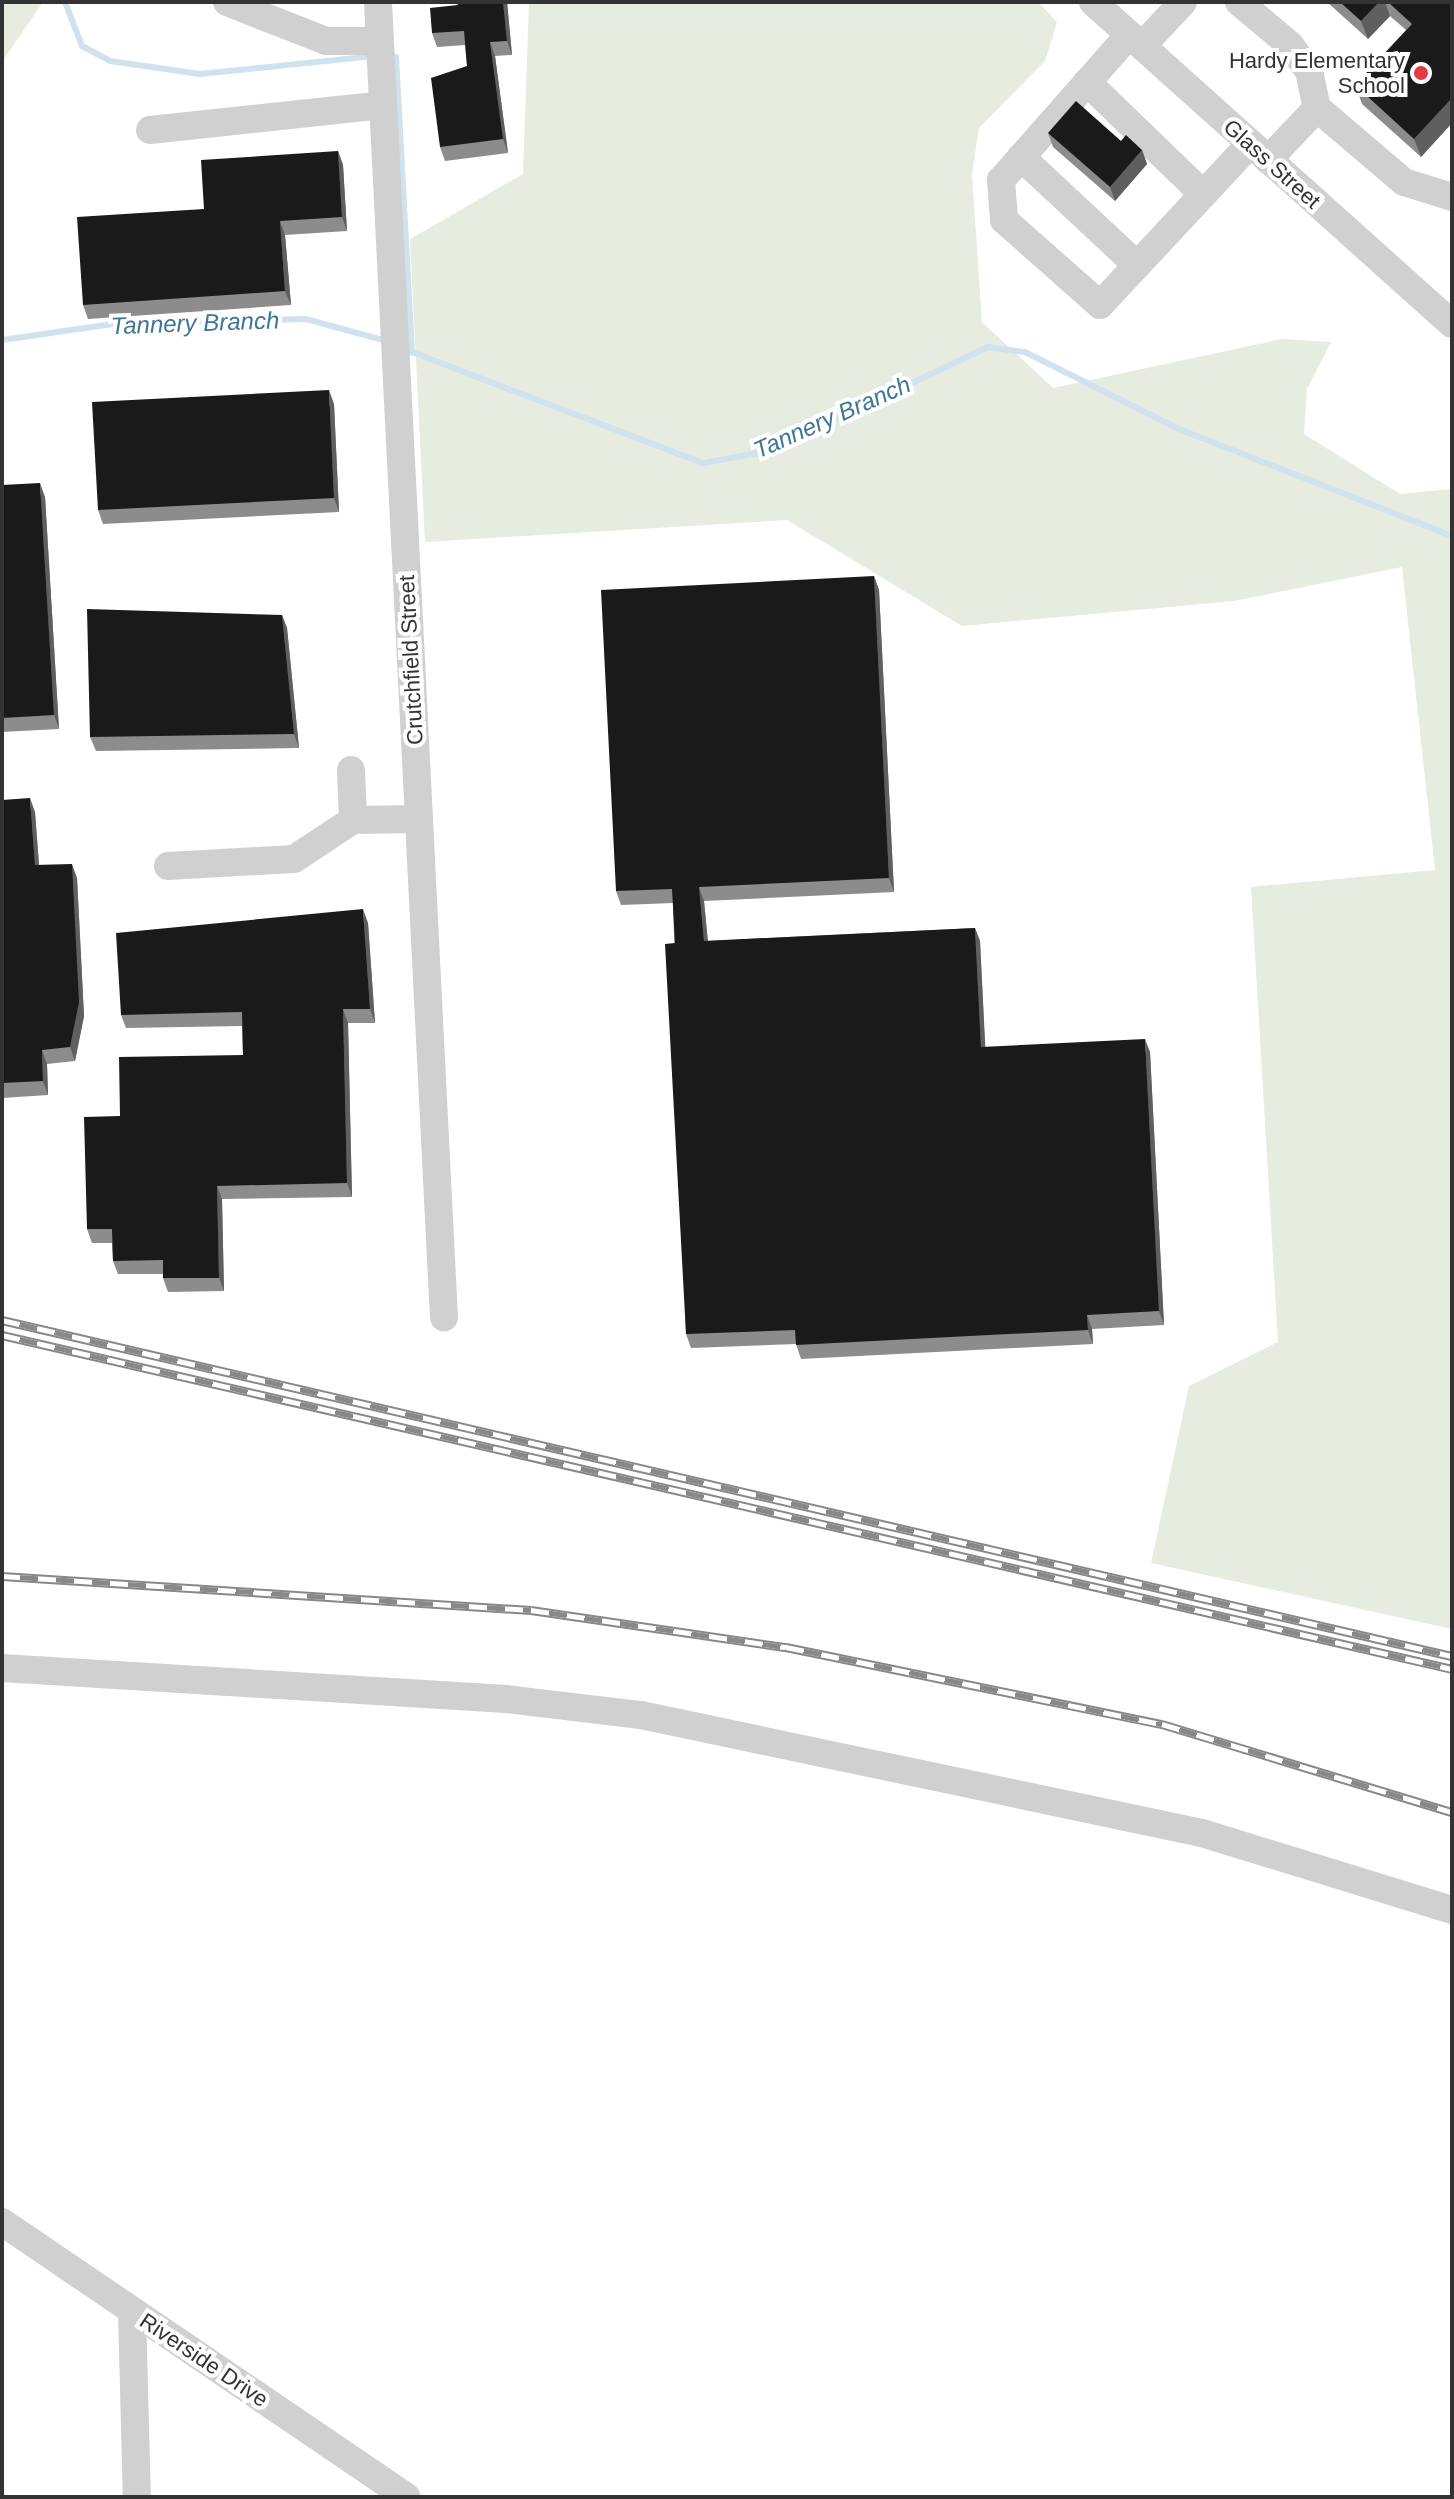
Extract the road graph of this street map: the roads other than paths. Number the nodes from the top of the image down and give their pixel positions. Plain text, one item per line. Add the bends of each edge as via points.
1 (227, 2) edge
2 (378, 2) edge
3 (1093, 2) edge
4 (1183, 2) edge
5 (1239, 2) edge
6 (1135, 40) junction
7 (380, 51) junction
8 (1087, 82) junction
9 (383, 105) junction
10 (1317, 108) junction
11 (150, 130) dead end
12 (1259, 152) junction
13 (1021, 157) junction
14 (1203, 194) junction
15 (1452, 197) edge
16 (1137, 265) junction
17 (1452, 324) edge
18 (351, 770) dead end
19 (419, 819) junction
20 (353, 820) junction
21 (168, 866) dead end
22 (444, 1317) dead end
23 (2, 1668) edge
24 (1452, 1910) edge
25 (2, 2222) edge
26 (132, 2312) junction
27 (137, 2497) edge
28 (406, 2497) edge

1 - 7 street via 326,41
2 - 7 street, Crutchfield Street
3 - 6 street, Glass Street
4 - 6 street
5 - 10 street via 1290,45 1309,71
6 - 8 street
6 - 12 street, Glass Street
7 - 9 street, Crutchfield Street
8 - 13 street
8 - 14 street
9 - 11 street
9 - 19 street, Crutchfield Street
10 - 12 street
10 - 15 street via 1404,182
12 - 14 street
12 - 17 street, Glass Street
13 - 16 street
13 - 16 street via 1001,180 1004,220 1100,305
14 - 16 street
18 - 20 street
19 - 20 street
19 - 22 street, Crutchfield Street
20 - 21 street via 294,859
23 - 24 street via 506,1699 641,1715 1202,1833
25 - 26 street, Riverside Drive
26 - 27 street
26 - 28 street, Riverside Drive

